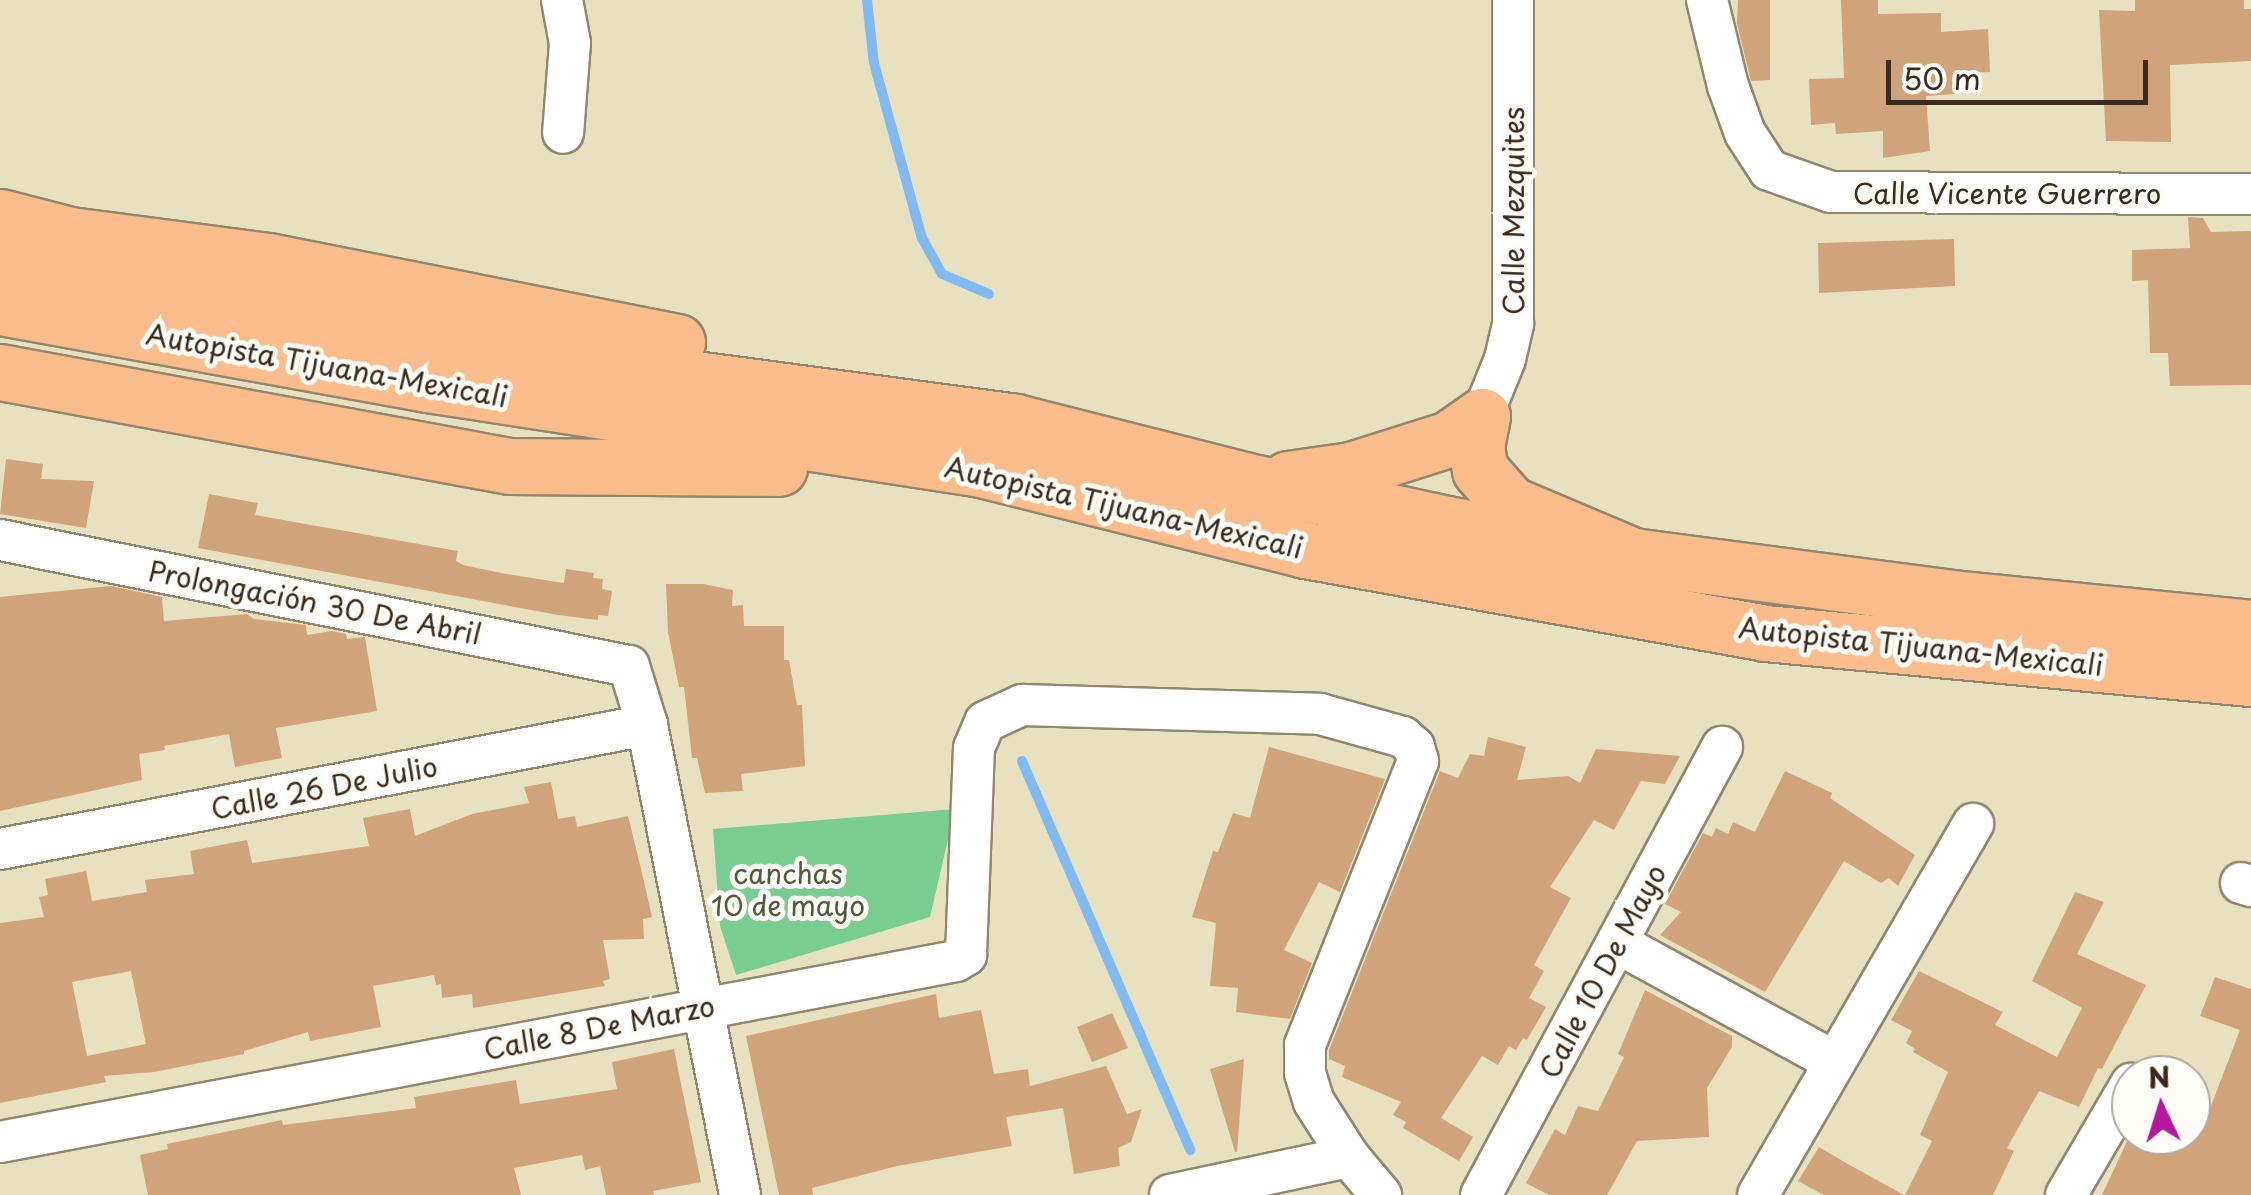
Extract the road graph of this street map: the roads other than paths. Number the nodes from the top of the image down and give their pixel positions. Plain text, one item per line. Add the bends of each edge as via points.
1 (562, 0) edge
2 (1513, 0) edge
3 (1708, 0) edge
4 (563, 134) dead end
5 (2251, 194) edge
6 (0, 216) edge
7 (0, 263) edge
8 (0, 307) edge
9 (0, 372) edge
10 (1482, 416) junction
11 (1015, 422) junction
12 (980, 469) junction
13 (1256, 483) junction
14 (6, 544) edge
15 (1633, 556) junction
16 (2251, 628) edge
17 (2251, 678) edge
18 (647, 725) junction
19 (1722, 747) dead end
20 (1974, 824) dead end
21 (0, 850) edge
22 (1617, 943) junction
23 (704, 1007) junction
24 (1833, 1062) junction
25 (2111, 1119) edge
26 (0, 1142) edge
27 (1349, 1158) junction
28 (740, 1195) edge
29 (1170, 1195) edge
30 (1381, 1195) edge
31 (1481, 1195) edge
32 (1758, 1195) edge
33 (2066, 1195) edge

1 - 4 street via 570,44
2 - 10 street, Calle Mezquites via 1514,323
3 - 5 street, Calle Vicente Guerrero via 1728,86 1745,133 1769,170 1831,192
6 - 11 highway via 70,235 268,261 790,363
7 - 11 highway, Autopista Tijuana-Mexicali via 545,359
8 - 12 highway, Autopista Tijuana-Mexicali via 446,387
9 - 12 highway via 509,466
10 - 13 highway via 1449,440 1352,470
10 - 15 highway via 1480,470 1510,504
11 - 13 highway, Autopista Tijuana-Mexicali
12 - 17 highway, Autopista Tijuana-Mexicali via 1305,550 1764,633
13 - 15 highway, Autopista Tijuana-Mexicali
14 - 18 street, Prolongación 30 De Abril via 630,666
15 - 16 highway, Autopista Tijuana-Mexicali
18 - 21 street, Calle 26 De Julio
18 - 23 street
19 - 22 street, Calle 10 De Mayo
20 - 24 street
22 - 24 street
22 - 31 street, Calle 10 De Mayo
23 - 26 street, Calle 8 De Marzo
23 - 27 street, Calle 8 De Marzo via 966,954 974,748 985,722 1022,705 1320,714 1403,737 1418,762 1306,1045 1314,1102
23 - 28 street
24 - 32 street
25 - 33 street
27 - 29 street
27 - 30 street

